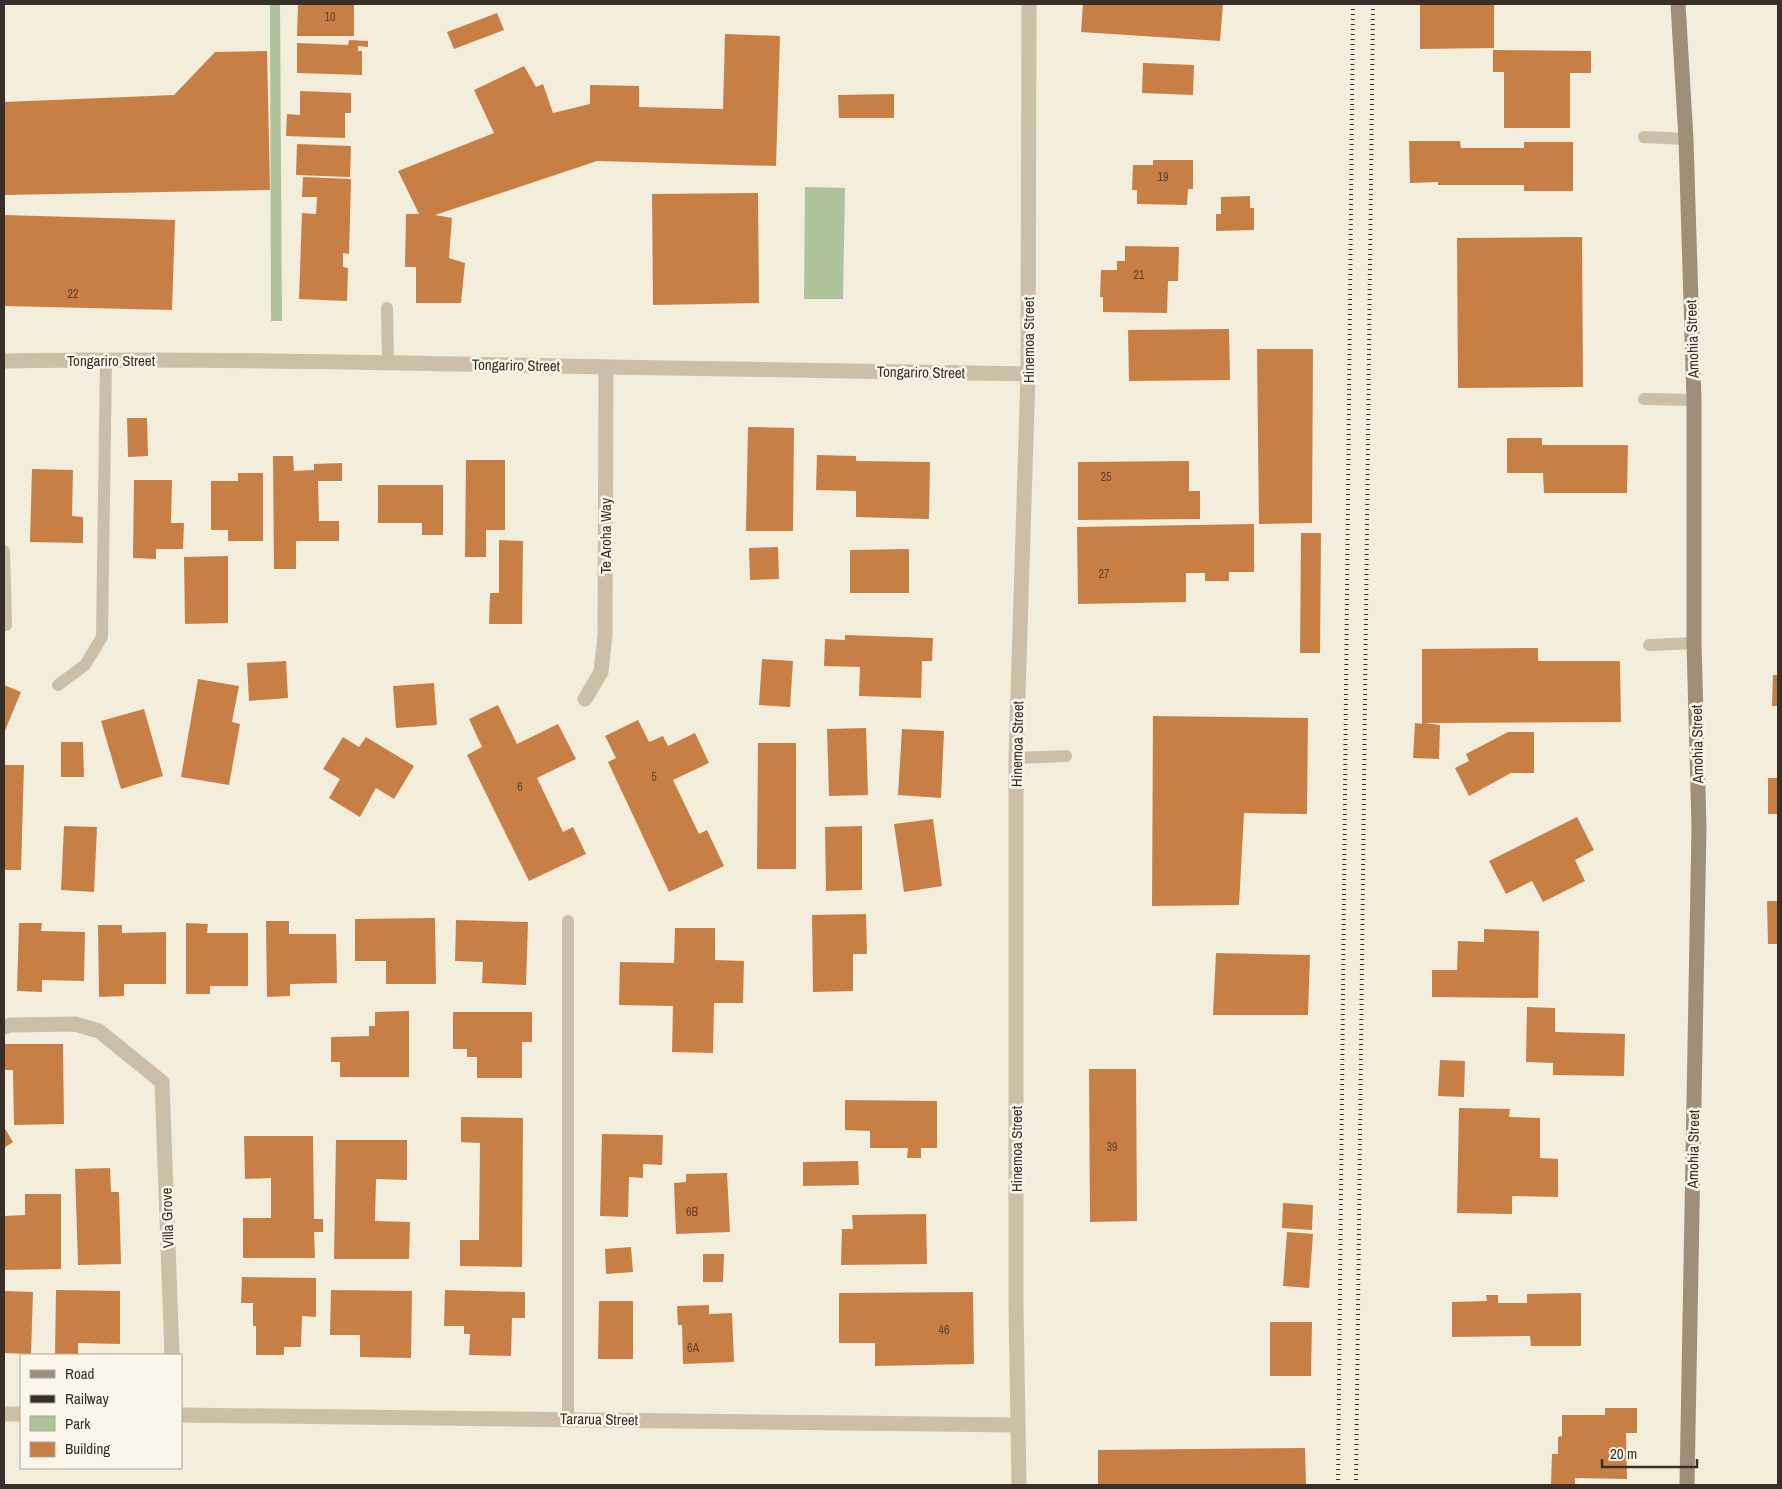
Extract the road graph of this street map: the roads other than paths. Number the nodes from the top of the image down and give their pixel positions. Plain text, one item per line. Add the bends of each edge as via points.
1 (1029, 4) edge
2 (1678, 4) edge
3 (1644, 137) dead end
4 (1686, 138) junction
5 (388, 308) dead end
6 (106, 360) junction
7 (4, 361) edge
8 (388, 362) junction
9 (606, 367) junction
10 (1028, 374) junction
11 (1644, 399) dead end
12 (1694, 400) junction
13 (4, 551) edge
14 (4, 625) edge
15 (1694, 643) junction
16 (1648, 645) dead end
17 (58, 685) dead end
18 (585, 700) dead end
19 (1066, 756) dead end
20 (1016, 758) junction
21 (568, 921) dead end
22 (4, 1027) edge
23 (172, 1354) edge
24 (4, 1414) edge
25 (20, 1414) edge
26 (182, 1414) edge
27 (568, 1419) junction
28 (1017, 1425) junction
29 (1019, 1485) edge
30 (1687, 1485) edge

1 - 10 street, Hinemoa Street
2 - 4 main road, Amohia Street
3 - 4 lane
4 - 12 main road, Amohia Street
5 - 8 lane
6 - 7 street, Tongariro Street
6 - 8 street, Tongariro Street
6 - 17 lane via 102,637 85,665
8 - 9 street, Tongariro Street
9 - 10 street, Tongariro Street
9 - 18 street, Te Aroha Way via 604,635 601,672
10 - 20 street, Hinemoa Street
11 - 12 lane
12 - 15 main road, Amohia Street
13 - 14 lane
15 - 16 lane
15 - 30 main road, Amohia Street via 1699,827
19 - 20 lane
20 - 28 street, Hinemoa Street
21 - 27 lane
22 - 23 street, Villa Grove via 75,1024 99,1031 162,1082
24 - 25 street
26 - 27 street, Tararua Street
27 - 28 street, Tararua Street
28 - 29 street, Hinemoa Street

